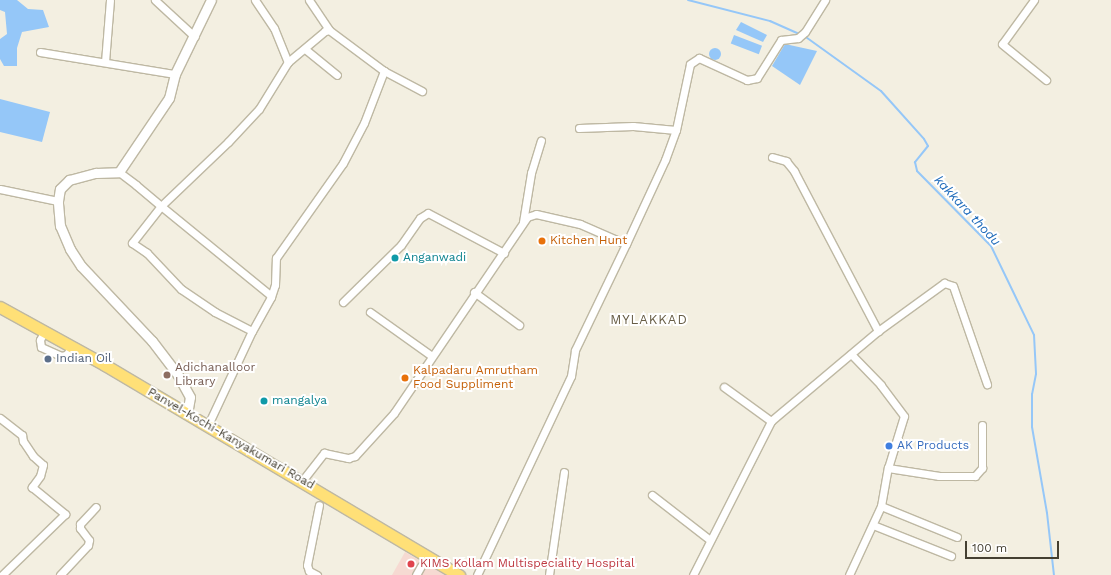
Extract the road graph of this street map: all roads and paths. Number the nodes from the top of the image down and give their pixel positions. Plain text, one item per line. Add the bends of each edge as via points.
1 (110, 0) edge
2 (155, 0) edge
3 (211, 0) edge
4 (255, 0) edge
5 (309, 0) edge
6 (825, 0) edge
7 (1034, 0) edge
8 (329, 30) junction
9 (195, 37) junction
10 (305, 50) junction
11 (40, 52) dead end
12 (105, 62) junction
13 (288, 62) junction
14 (384, 72) junction
15 (175, 74) junction
16 (337, 75) dead end
17 (1046, 80) dead end
18 (422, 91) dead end
19 (579, 128) dead end
20 (676, 130) junction
21 (541, 140) dead end
22 (772, 157) dead end
23 (119, 172) junction
24 (0, 189) edge
25 (58, 201) junction
26 (161, 206) junction
27 (523, 222) junction
28 (626, 244) junction
29 (504, 253) junction
30 (474, 292) junction
31 (271, 297) junction
32 (343, 302) dead end
33 (0, 307) edge
34 (370, 312) dead end
35 (519, 325) dead end
36 (252, 331) junction
37 (878, 331) junction
38 (851, 354) junction
39 (432, 356) junction
40 (987, 384) dead end
41 (724, 387) dead end
42 (187, 414) junction
43 (0, 418) edge
44 (772, 421) junction
45 (982, 426) dead end
46 (206, 427) junction
47 (888, 468) junction
48 (564, 472) dead end
49 (302, 481) junction
50 (652, 495) dead end
51 (319, 505) dead end
52 (881, 506) junction
53 (96, 507) dead end
54 (873, 525) junction
55 (957, 537) dead end
56 (710, 540) junction
57 (951, 556) dead end
58 (421, 566) dead end
59 (2, 575) edge
60 (60, 575) edge
61 (317, 575) edge
62 (416, 575) edge
63 (459, 575) edge
64 (477, 575) edge
65 (549, 575) edge
66 (693, 575) edge
67 (850, 575) edge

1 - 12 street
2 - 9 street
3 - 9 street
4 - 13 street via 274,28
5 - 8 street
6 - 20 street via 805,32 798,38 781,40 757,78 748,80 699,58 693,61 688,71
7 - 17 street via 1002,44
8 - 10 street
8 - 14 street
9 - 15 street
10 - 13 street
10 - 16 street
11 - 12 street
12 - 15 street
13 - 26 street via 259,109
14 - 18 street
14 - 31 street via 364,123 343,163 276,258 275,285
15 - 23 street via 169,98
19 - 20 street via 633,126
20 - 28 street
21 - 27 street via 531,173
22 - 37 street via 786,161 794,171
23 - 25 street via 96,173 69,180 60,189
23 - 26 street
24 - 25 street
25 - 42 street via 60,226 70,249 81,266 152,341 178,375 190,397
26 - 31 street
26 - 36 street via 132,244 147,253 181,289 215,312
27 - 28 street via 527,217 536,214 580,224
27 - 29 street
28 - 64 street via 575,350 571,376
29 - 30 street
29 - 32 street via 428,213 420,218 401,245
30 - 35 street
30 - 39 street via 452,330
31 - 36 street
33 - 42 highway, Panvel-Kochi-Kanyakumari Road
34 - 39 street
36 - 46 street via 227,389
37 - 38 street
37 - 40 street via 944,283 948,283 952,286
38 - 44 street
38 - 47 street via 881,385 904,416
39 - 49 street via 394,413 355,456 348,458 324,453
41 - 44 street
42 - 46 highway, Panvel-Kochi-Kanyakumari Road
43 - 59 street via 22,436 22,441 43,465 40,476 32,487 65,514
44 - 56 street
45 - 47 street via 982,468 975,476 939,476
46 - 49 highway, Panvel-Kochi-Kanyakumari Road
47 - 52 street
48 - 65 street
49 - 63 highway, Panvel-Kochi-Kanyakumari Road
50 - 56 street
51 - 61 street via 307,565 309,570
52 - 54 street
52 - 55 street
53 - 60 street via 80,524 89,540 88,545
54 - 57 street
54 - 67 street
56 - 66 street
58 - 62 street

